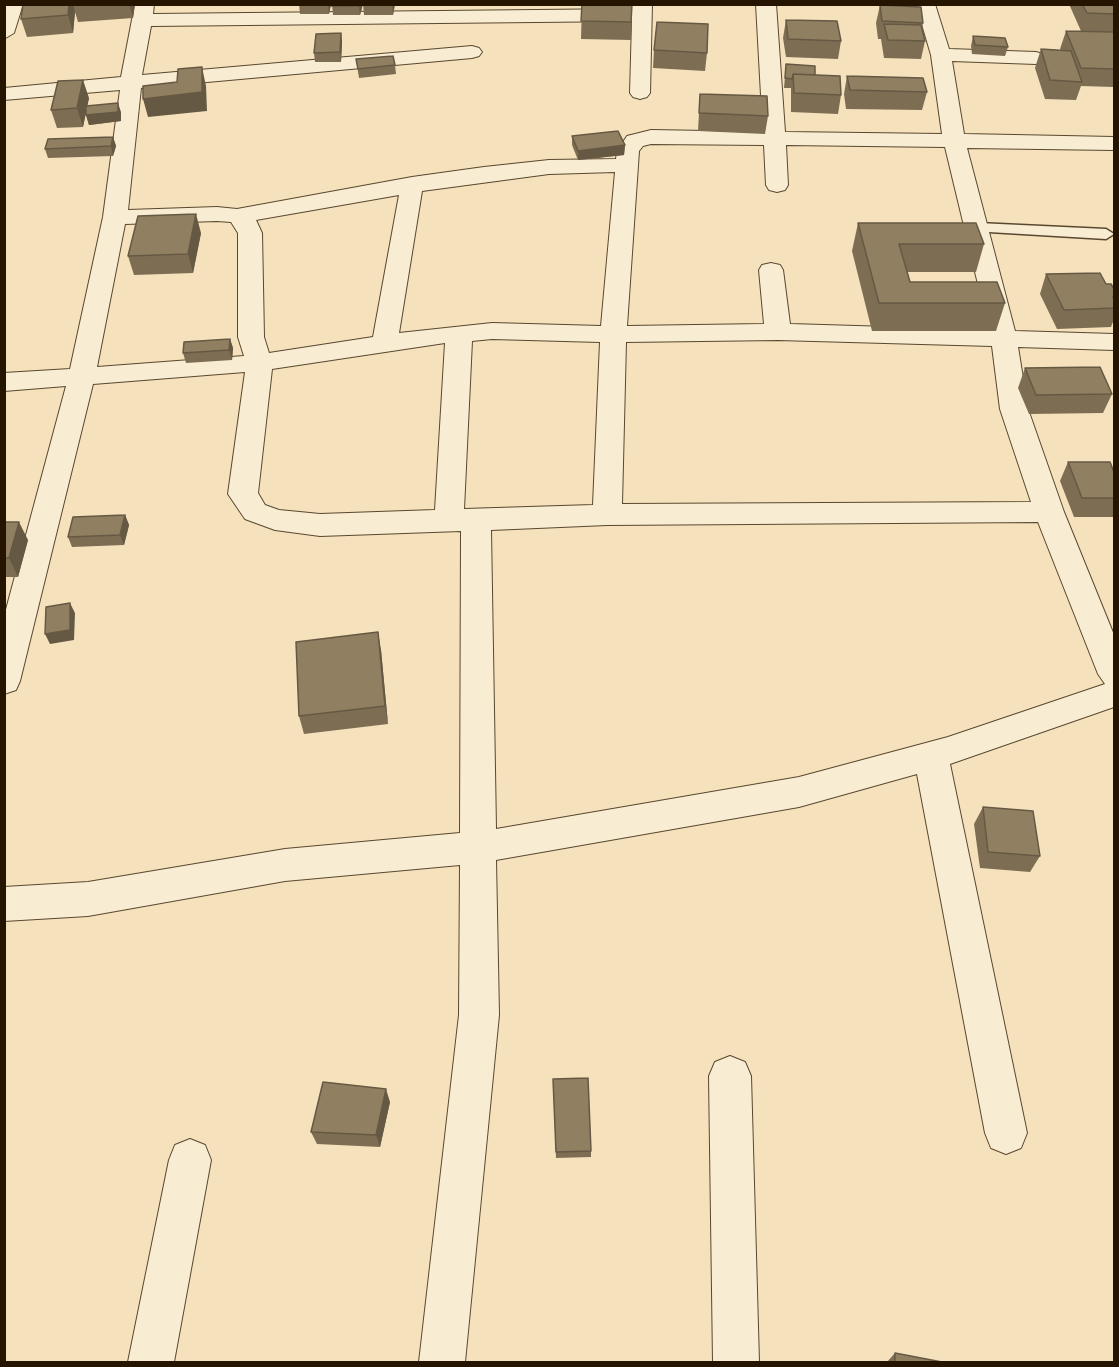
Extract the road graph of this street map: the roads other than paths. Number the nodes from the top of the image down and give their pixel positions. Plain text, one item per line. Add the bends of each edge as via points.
1 (14, 4) edge
2 (766, 4) edge
3 (925, 4) edge
4 (641, 10) edge
5 (143, 12) edge
6 (4, 33) edge
7 (472, 52) dead end
8 (941, 55) junction
9 (1036, 58) dead end
10 (131, 81) junction
11 (640, 93) dead end
12 (4, 94) edge
13 (772, 139) junction
14 (954, 139) junction
15 (1114, 143) edge
16 (627, 165) junction
17 (412, 184) junction
18 (777, 185) dead end
19 (237, 216) junction
20 (115, 217) junction
21 (978, 228) junction
22 (1106, 234) dead end
23 (771, 270) dead end
24 (778, 332) junction
25 (459, 333) junction
26 (613, 334) junction
27 (1004, 337) junction
28 (386, 342) junction
29 (1114, 342) edge
30 (259, 363) junction
31 (82, 376) junction
32 (4, 382) edge
33 (1049, 512) junction
34 (607, 515) junction
35 (463, 520) junction
36 (1114, 674) edge
37 (4, 681) edge
38 (1114, 694) edge
39 (931, 756) junction
40 (480, 847) junction
41 (4, 904) edge
42 (730, 1076) dead end
43 (1006, 1133) dead end
44 (190, 1160) dead end
45 (151, 1362) edge
46 (442, 1362) edge
47 (736, 1362) edge

1 - 6 street
2 - 13 street
3 - 8 street
4 - 5 street
4 - 11 street
5 - 10 street
7 - 10 street
8 - 9 street
8 - 14 street
10 - 12 street
10 - 20 street
13 - 14 street
13 - 16 street via 651,137 635,141 628,151
13 - 18 street
14 - 15 street
14 - 21 street
16 - 17 street via 549,167
16 - 26 street
17 - 19 street
17 - 28 street
19 - 20 street
19 - 30 street via 246,222 250,233 251,337
20 - 31 street
21 - 22 lane
21 - 27 street
23 - 24 street
24 - 26 street
24 - 27 street
25 - 26 street
25 - 28 street
25 - 35 street
26 - 34 street
27 - 29 street
27 - 33 street via 1014,409
28 - 30 street
30 - 31 street
30 - 35 street via 243,494 255,512 275,520 320,525
31 - 32 street
31 - 37 street
33 - 34 street
33 - 36 street
34 - 35 street
35 - 40 street
38 - 39 street
39 - 40 street via 799,792
39 - 43 street
40 - 41 street via 285,865 88,899
40 - 46 street via 479,1015
42 - 47 street
44 - 45 street

